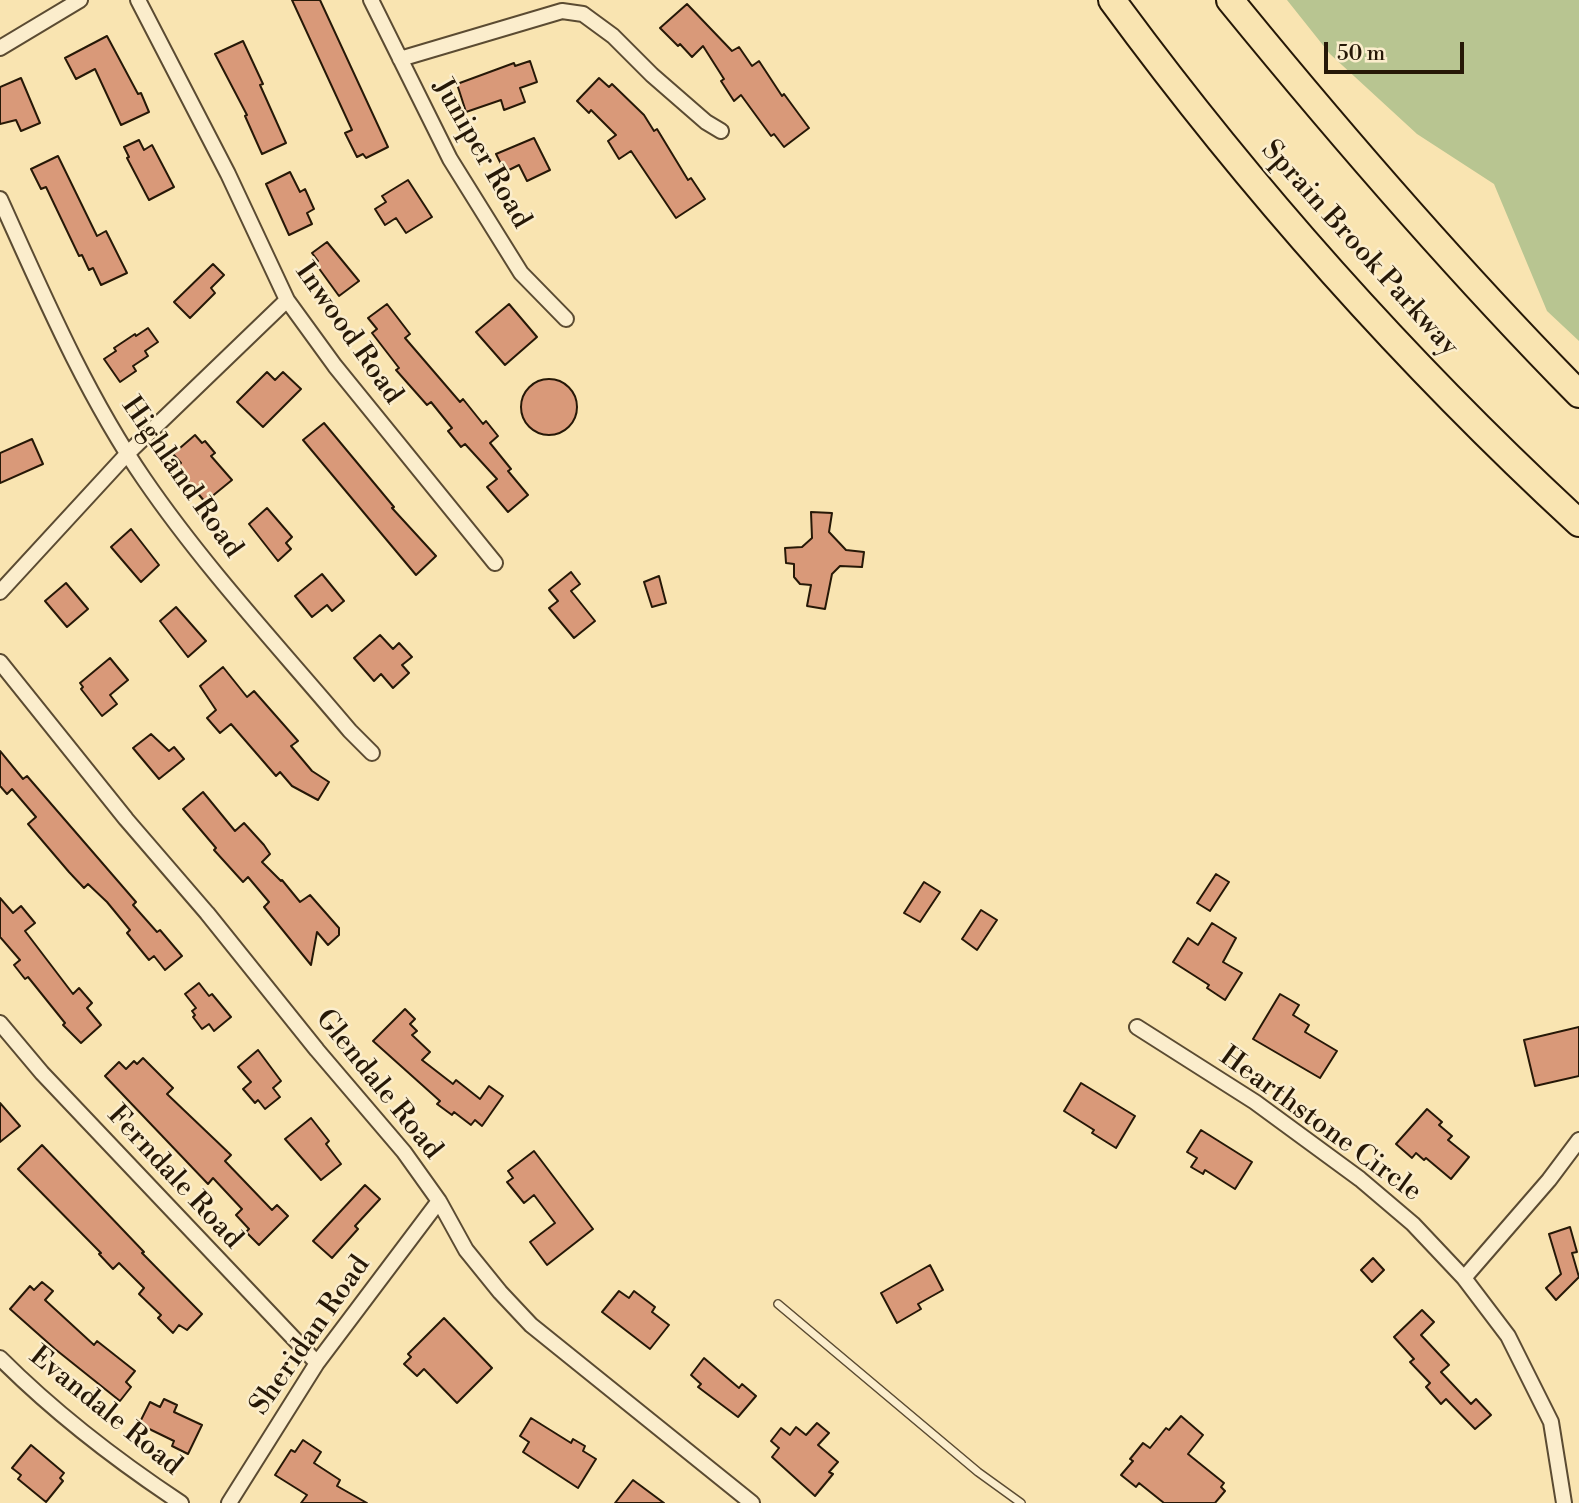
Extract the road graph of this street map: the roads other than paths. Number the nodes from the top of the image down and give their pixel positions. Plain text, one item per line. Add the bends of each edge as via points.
1 (80, 0) edge
2 (138, 0) edge
3 (371, 0) edge
4 (1112, 0) edge
5 (1230, 0) edge
6 (0, 48) edge
7 (400, 59) junction
8 (720, 131) dead end
9 (0, 199) edge
10 (287, 300) junction
11 (566, 319) dead end
12 (1579, 394) edge
13 (128, 453) junction
14 (1579, 523) edge
15 (495, 562) dead end
16 (0, 592) edge
17 (0, 662) edge
18 (372, 753) dead end
19 (0, 1023) edge
20 (1137, 1027) dead end
21 (1579, 1140) edge
22 (439, 1201) junction
23 (1464, 1278) junction
24 (778, 1304) dead end
25 (0, 1359) edge
26 (317, 1363) junction
27 (181, 1503) edge
28 (229, 1503) edge
29 (752, 1503) edge
30 (1021, 1503) edge
31 (1564, 1503) edge

1 - 6 street
2 - 10 street, Inwood Road
3 - 7 street, Juniper Road
4 - 14 highway, Sprain Brook Parkway via 1215,134 1330,269 1422,368
5 - 12 highway via 1401,202
7 - 8 street via 562,11 583,14
7 - 11 street, Juniper Road via 450,159 521,273
9 - 13 street, Highland Road via 95,400
10 - 13 street
10 - 15 street, Inwood Road
13 - 16 street
13 - 18 street, Highland Road via 200,553
17 - 22 street, Glendale Road via 404,1152
19 - 26 street, Ferndale Road via 51,1083
20 - 23 street, Hearthstone Circle via 1255,1102 1360,1179 1413,1224
21 - 23 street
22 - 26 street, Sheridan Road
22 - 29 street, Glendale Road via 466,1250 531,1325
23 - 31 street, Hearthstone Circle via 1508,1336 1551,1422
24 - 30 lane
25 - 27 street, Evandale Road via 124,1465
26 - 28 street, Sheridan Road

